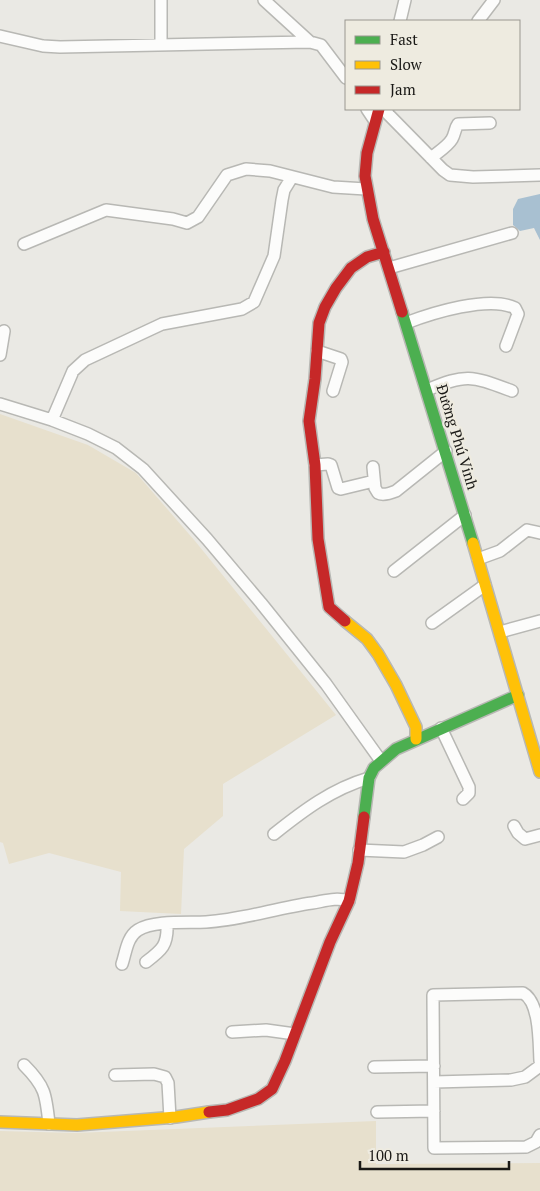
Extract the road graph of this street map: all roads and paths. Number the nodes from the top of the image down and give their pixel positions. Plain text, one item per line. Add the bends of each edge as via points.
1 (162, 0) edge
2 (264, 0) edge
3 (405, 0) edge
4 (494, 0) edge
5 (400, 20) edge
6 (479, 20) edge
7 (0, 36) edge
8 (310, 42) junction
9 (161, 44) junction
10 (345, 77) edge
11 (368, 110) edge
12 (379, 110) edge
13 (386, 110) edge
14 (375, 121) junction
15 (490, 123) dead end
16 (431, 158) junction
17 (540, 175) edge
18 (292, 177) junction
19 (366, 189) junction
20 (512, 233) dead end
21 (24, 244) dead end
22 (384, 252) junction
23 (389, 268) junction
24 (406, 323) junction
25 (4, 331) dead end
26 (506, 346) dead end
27 (317, 351) junction
28 (0, 355) edge
29 (427, 390) junction
30 (333, 391) dead end
31 (512, 391) dead end
32 (0, 404) edge
33 (52, 420) junction
34 (446, 451) junction
35 (315, 465) junction
36 (373, 467) dead end
37 (374, 481) junction
38 (465, 515) junction
39 (540, 533) edge
40 (478, 559) junction
41 (394, 571) dead end
42 (486, 585) junction
43 (540, 621) edge
44 (432, 623) dead end
45 (500, 632) junction
46 (518, 695) junction
47 (441, 728) junction
48 (416, 739) junction
49 (381, 761) junction
50 (540, 772) edge
51 (369, 778) junction
52 (462, 799) dead end
53 (514, 826) dead end
54 (274, 834) dead end
55 (540, 835) edge
56 (438, 837) dead end
57 (359, 850) junction
58 (349, 901) junction
59 (167, 924) junction
60 (146, 962) dead end
61 (122, 964) dead end
62 (232, 1032) dead end
63 (295, 1034) junction
64 (540, 1061) edge
65 (24, 1064) dead end
66 (434, 1066) junction
67 (540, 1066) edge
68 (374, 1067) dead end
69 (115, 1075) dead end
70 (434, 1082) junction
71 (434, 1111) junction
72 (377, 1112) dead end
73 (170, 1118) junction
74 (0, 1122) edge
75 (49, 1124) junction
76 (540, 1135) edge

1 - 9 street
2 - 8 street
3 - 5 street
4 - 6 street
7 - 9 street via 60,47
8 - 9 street
8 - 10 street via 321,45
11 - 14 street
12 - 14 street, Đường Phú Vinh
13 - 16 street
14 - 19 street, Đường Phú Vinh via 367,153
15 - 16 street via 458,124 451,142
16 - 17 street via 450,175
18 - 19 street via 333,187
18 - 21 street via 246,169 227,175 198,217 187,223 106,210
18 - 33 street via 284,190 274,256 254,302 242,309 162,324 85,360 73,371
19 - 22 street, Đường Phú Vinh
20 - 23 street
22 - 23 street, Đường Phú Vinh
22 - 27 street via 367,257 351,268 336,288 319,323
23 - 24 street, Đường Phú Vinh
24 - 26 street via 458,307 507,305 515,308 518,314
24 - 29 street, Đường Phú Vinh
25 - 28 street
27 - 30 street via 337,357 342,362
27 - 35 street via 309,421
29 - 31 street via 466,378 483,380
29 - 34 street, Đường Phú Vinh
32 - 33 street
33 - 49 street via 116,448 143,469 261,603 326,684
34 - 37 street via 396,491 379,494
34 - 38 street, Đường Phú Vinh
35 - 37 street via 332,465 336,484 341,489
35 - 48 street via 318,539 329,607 366,639 378,654 416,727
36 - 37 street
38 - 40 street, Đường Phú Vinh
38 - 41 street
39 - 40 street via 528,530 500,551
40 - 42 street, Đường Phú Vinh
42 - 44 street
42 - 45 street, Đường Phú Vinh
43 - 45 street
45 - 46 street, Đường Phú Vinh
46 - 47 street
46 - 50 street, Đường Phú Vinh
47 - 48 street
47 - 52 street via 469,787 469,793
48 - 49 street
49 - 51 street
51 - 54 street via 327,795
51 - 57 street
53 - 55 street via 525,838
56 - 57 street via 404,852
57 - 58 street
58 - 59 street via 339,898 227,920
58 - 63 street
59 - 60 street via 165,944
59 - 61 street via 145,927 133,934
62 - 63 street via 266,1030
63 - 73 street via 272,1089 258,1099 227,1110
64 - 66 street via 538,1019 533,1002 527,995 433,995
65 - 75 street via 44,1090
66 - 68 street
66 - 70 street
67 - 70 street via 525,1077 511,1080
69 - 73 street via 154,1074 165,1077
70 - 71 street
71 - 72 street
71 - 76 street via 434,1148 526,1147 536,1142
73 - 75 street
74 - 75 street

